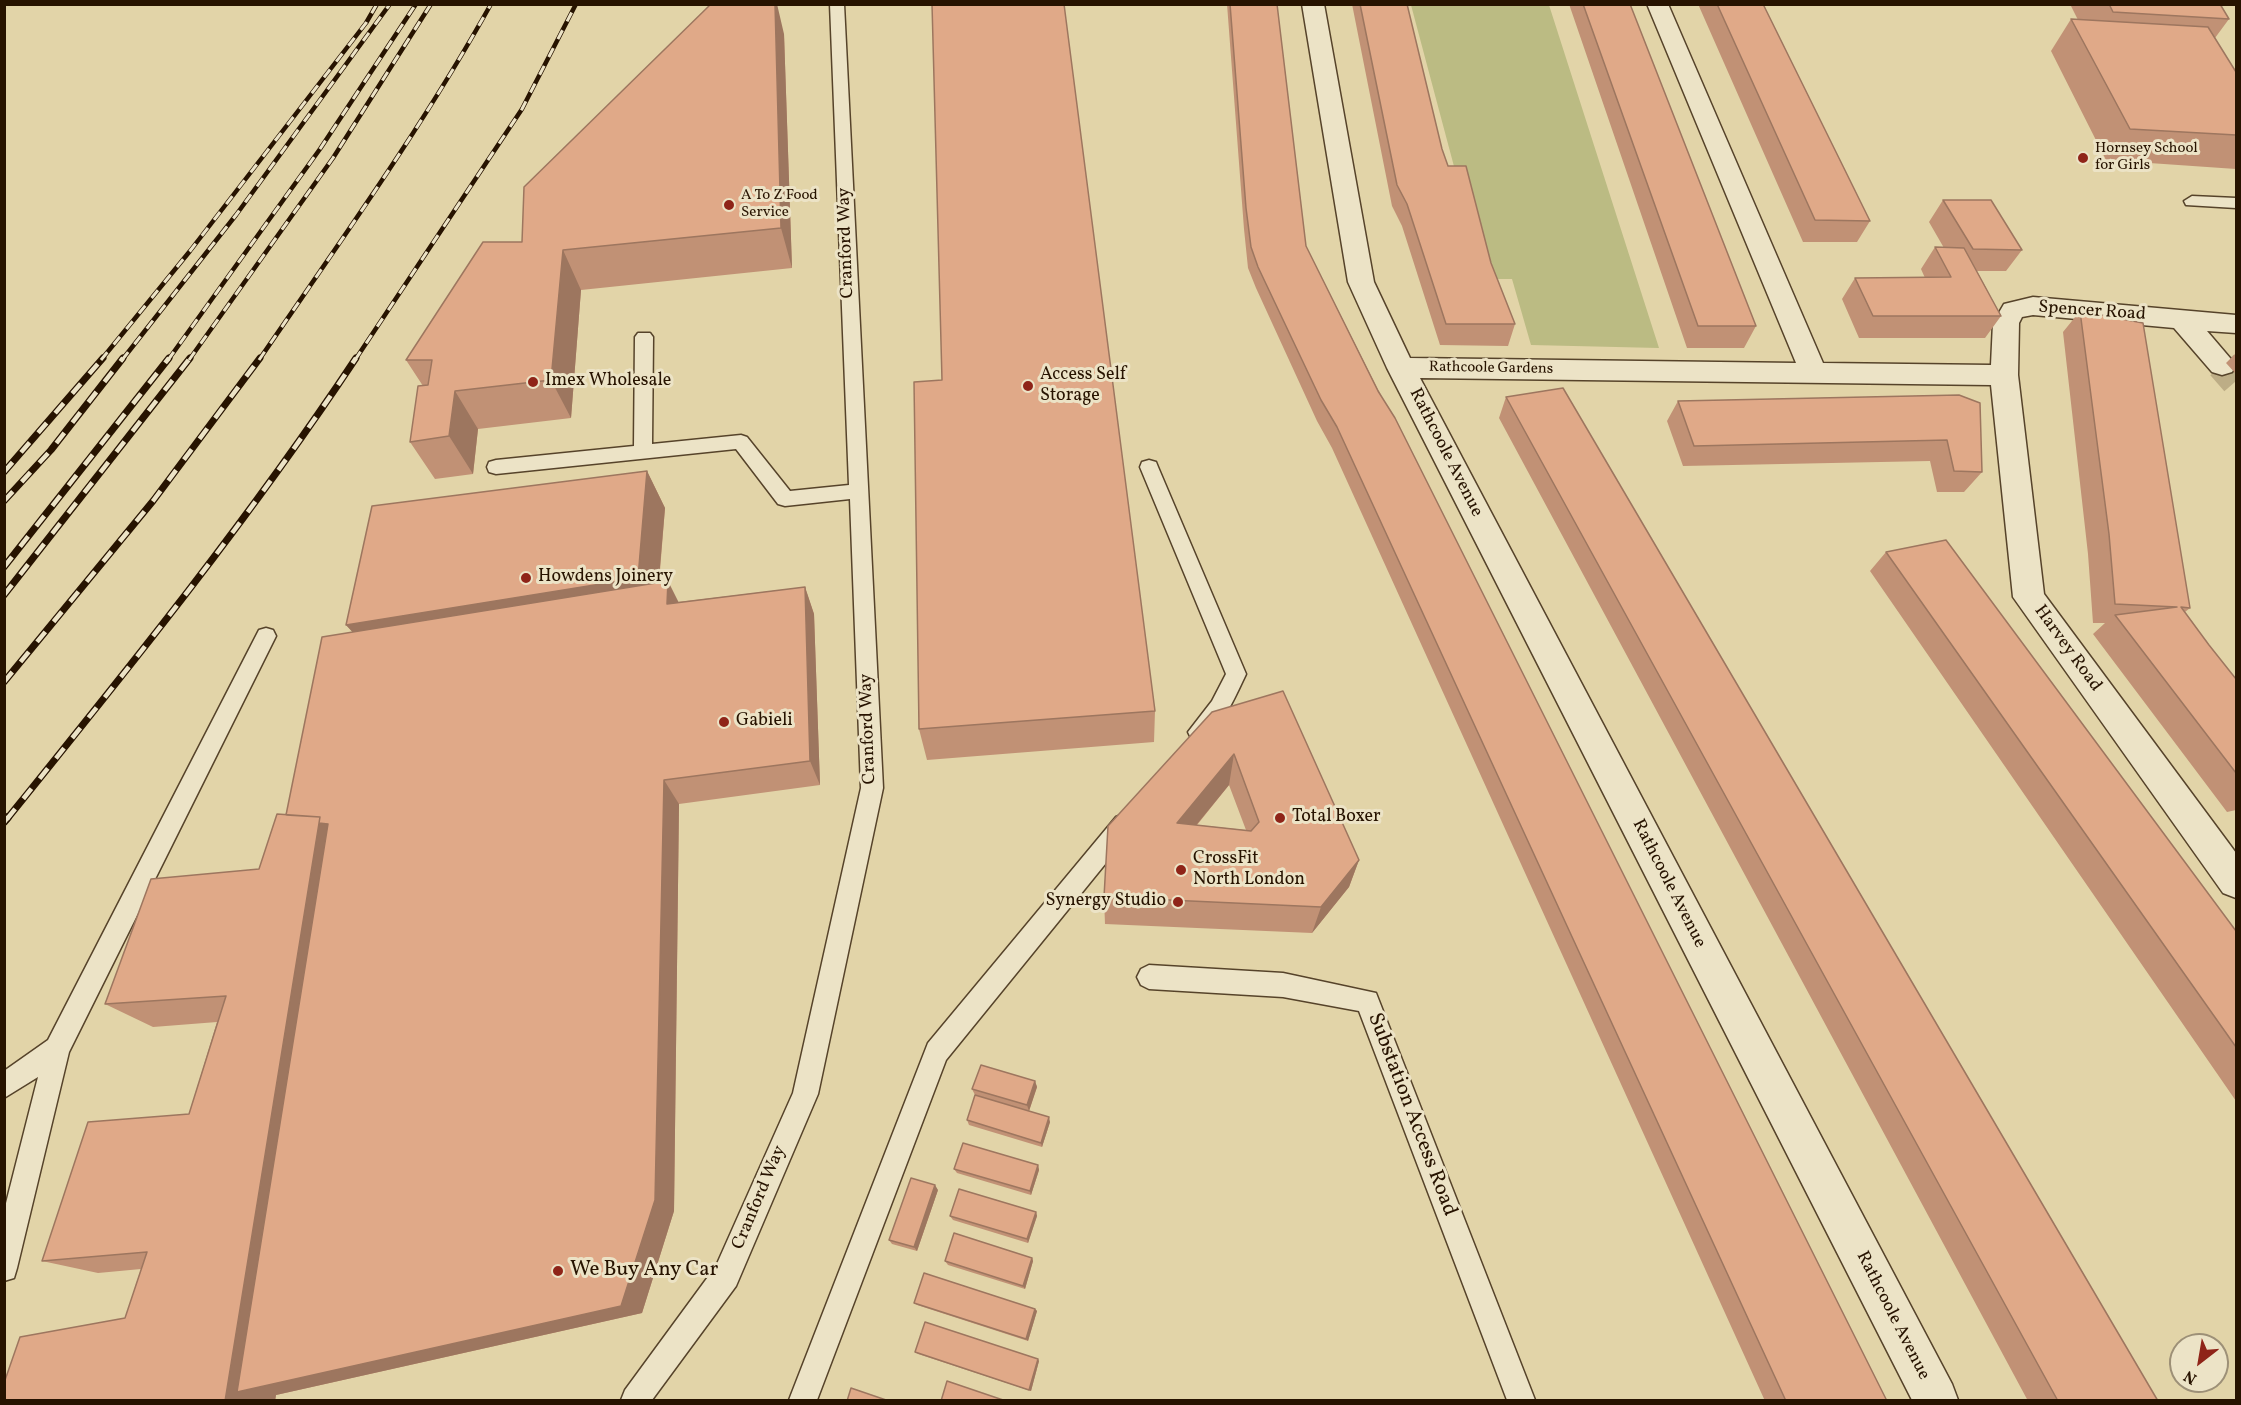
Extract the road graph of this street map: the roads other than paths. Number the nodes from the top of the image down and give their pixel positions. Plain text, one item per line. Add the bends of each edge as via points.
1 (837, 4) edge
2 (1313, 4) edge
3 (1657, 4) edge
4 (2192, 201) dead end
5 (2236, 204) edge
6 (2182, 319) junction
7 (2236, 324) edge
8 (644, 337) dead end
9 (2222, 365) tunnel mouth
10 (1401, 368) junction
11 (1814, 373) junction
12 (2004, 375) junction
13 (643, 452) junction
14 (496, 467) dead end
15 (1149, 467) dead end
16 (857, 491) junction
17 (267, 636) dead end
18 (1182, 753) edge
19 (1137, 809) edge
20 (2230, 863) edge
21 (1149, 977) dead end
22 (57, 1049) junction
23 (4, 1086) edge
24 (4, 1268) edge
25 (635, 1401) edge
26 (804, 1401) edge
27 (1521, 1401) edge
28 (1936, 1401) edge

1 - 16 lane, Cranford Way
2 - 10 street via 1360,282
3 - 11 street
4 - 5 lane
6 - 7 street, Spencer Road
6 - 9 street
6 - 12 street, Spencer Road via 2033,306 2013,310 2006,323
8 - 13 lane
10 - 11 street, Rathcoole Gardens
10 - 28 street, Rathcoole Avenue
11 - 12 street, Rathcoole Gardens
12 - 20 street, Harvey Road via 2030,597
13 - 14 lane
13 - 16 lane via 741,442 785,499
15 - 18 lane via 1236,675 1220,707
16 - 25 lane, Cranford Way via 872,788 805,1094 726,1276
17 - 22 lane
19 - 26 lane via 937,1052
21 - 27 lane, Substation Access Road via 1283,985 1367,1001
22 - 23 lane
22 - 24 lane

